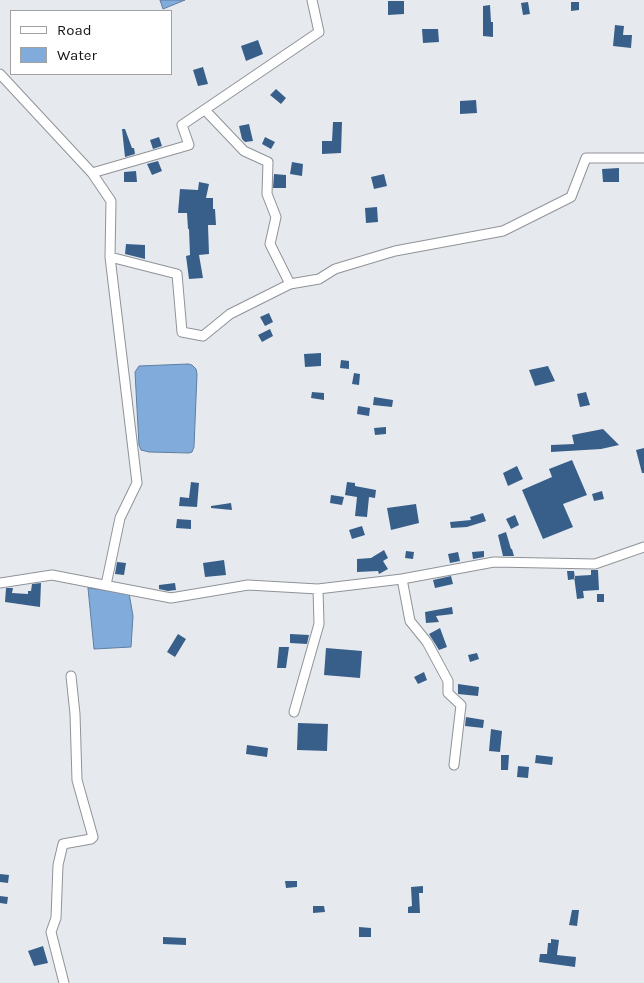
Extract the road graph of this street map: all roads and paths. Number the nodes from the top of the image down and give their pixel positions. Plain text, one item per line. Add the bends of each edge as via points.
1 (312, 0) edge
2 (0, 74) edge
3 (205, 110) junction
4 (644, 158) edge
5 (92, 173) junction
6 (110, 257) junction
7 (290, 284) junction
8 (644, 547) edge
9 (402, 579) junction
10 (0, 583) edge
11 (106, 585) junction
12 (318, 589) junction
13 (71, 676) dead end
14 (294, 712) dead end
15 (454, 765) dead end
16 (64, 983) edge

1 - 3 street via 319,32
2 - 5 street
3 - 5 street via 182,125 189,145
3 - 7 street via 244,152 268,162 266,194 276,217 270,244
4 - 7 street via 586,158 571,197 503,231 395,251 336,269 319,279
5 - 6 street via 111,201
6 - 7 street via 177,274 182,332 189,334 203,336 230,314
6 - 11 street via 137,483 120,518
8 - 9 street via 595,564 494,562
9 - 12 street
9 - 15 street via 410,621 427,642 448,680 448,693 461,704
10 - 11 street via 52,575
11 - 12 street via 171,598 248,585
12 - 14 street via 320,624
13 - 16 street via 77,780 93,836 63,844 58,865 56,918 51,932

